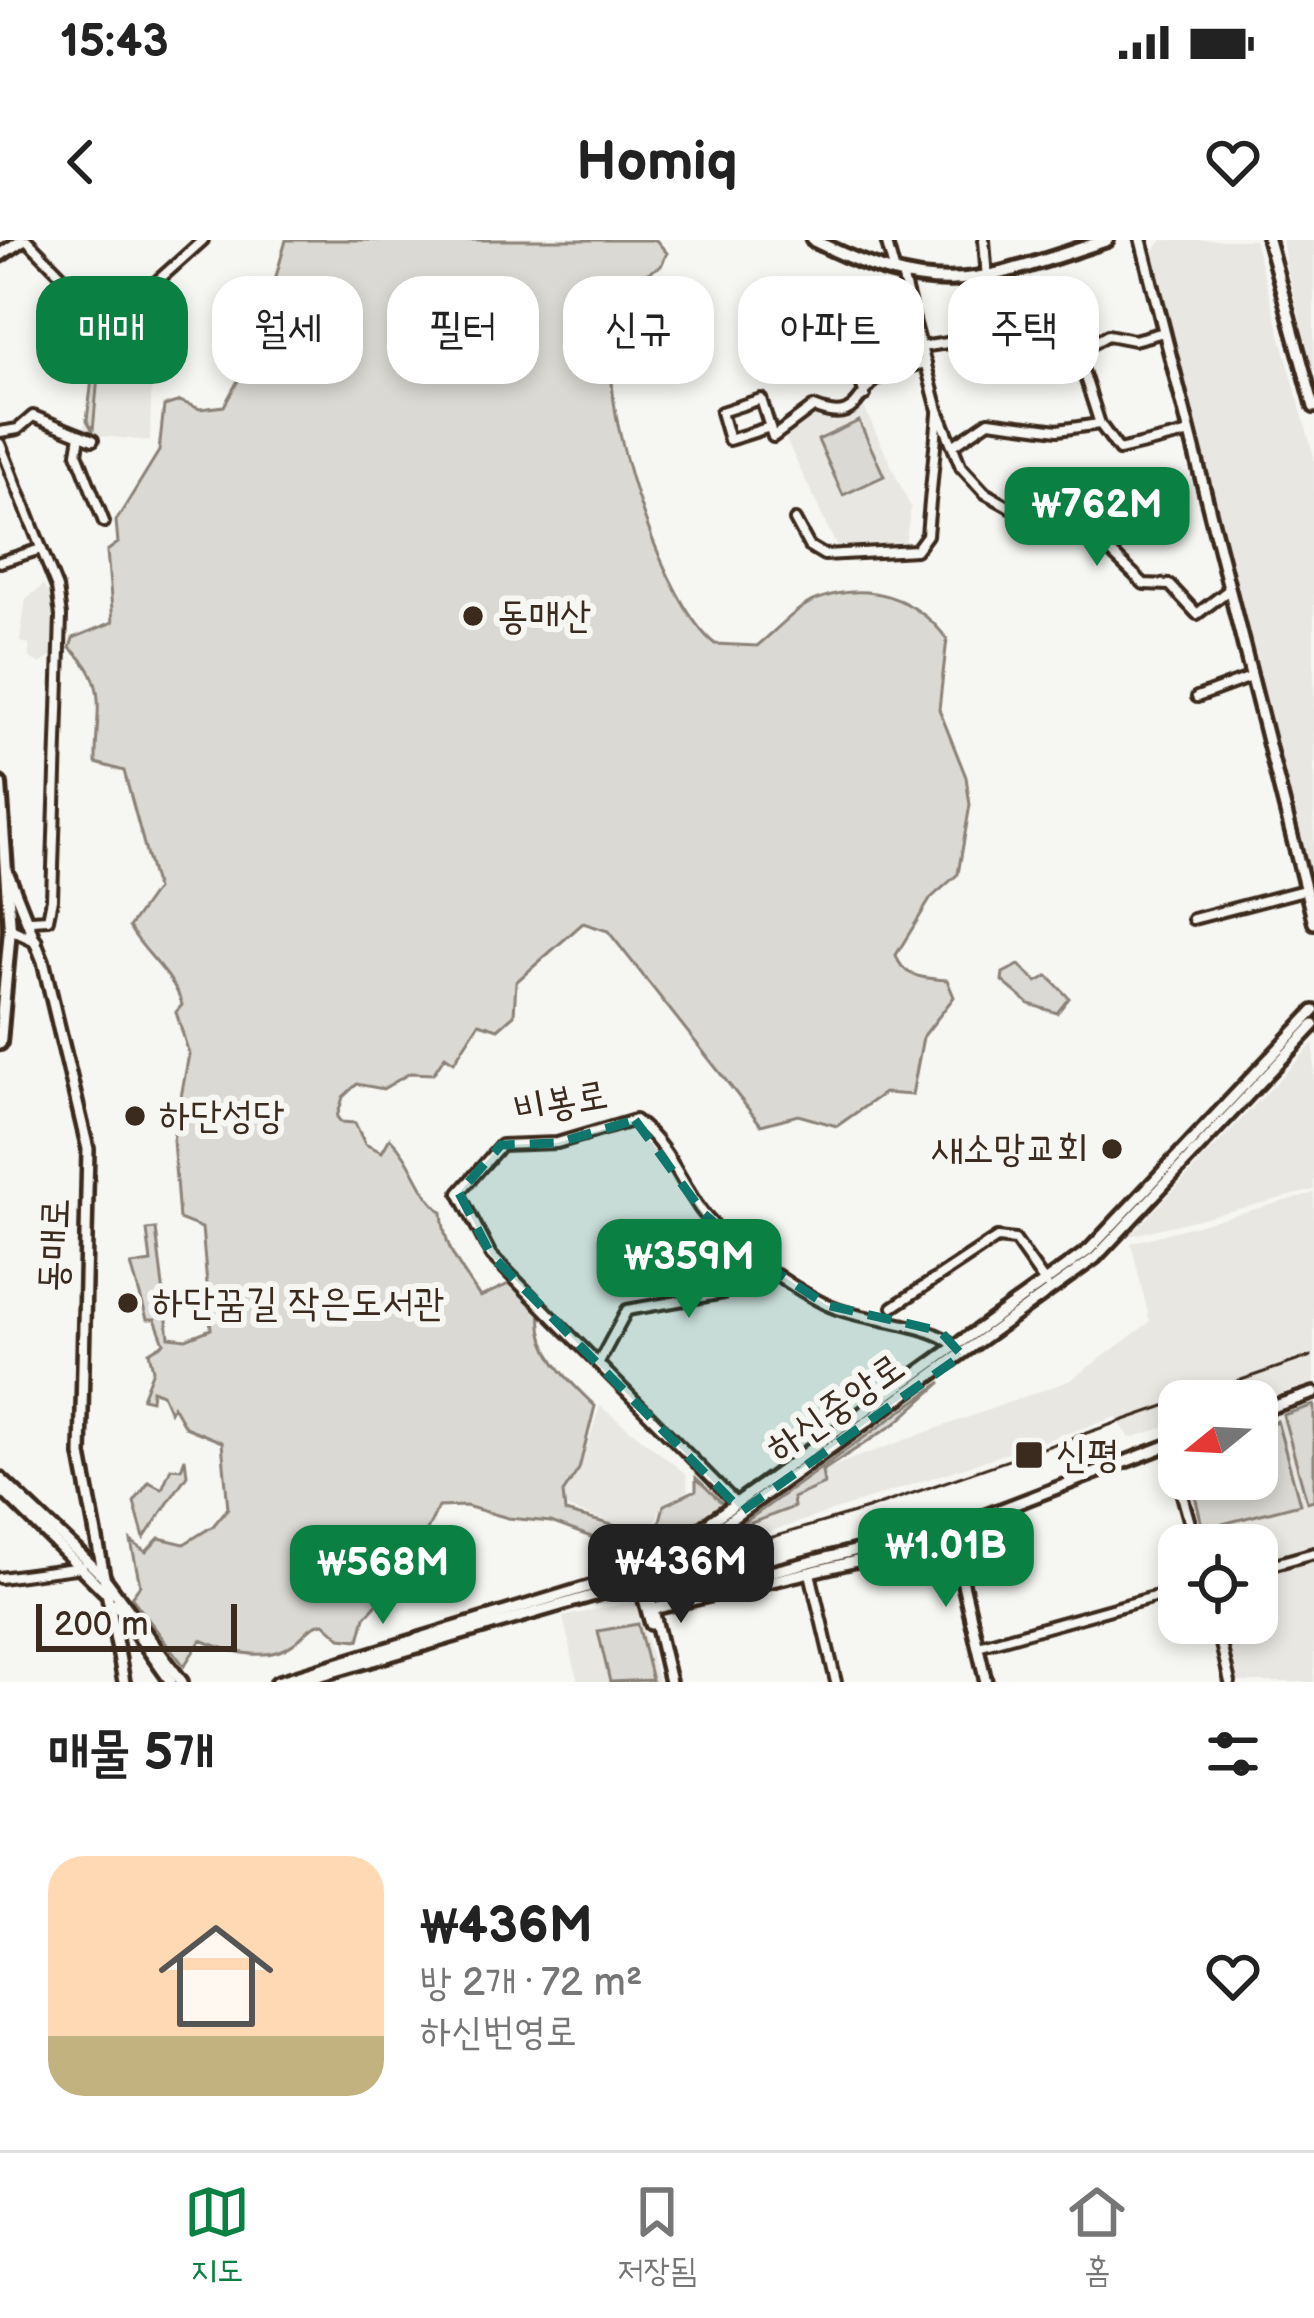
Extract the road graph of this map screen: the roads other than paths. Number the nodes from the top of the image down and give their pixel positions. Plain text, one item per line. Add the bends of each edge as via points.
1 (25, 240) edge
2 (203, 240) edge
3 (813, 240) edge
4 (886, 240) edge
5 (984, 240) edge
6 (1107, 240) edge
7 (1141, 240) edge
8 (1268, 240) edge
9 (0, 255) edge
10 (899, 274) junction
11 (62, 276) edge
12 (163, 276) edge
13 (987, 276) edge
14 (996, 276) edge
15 (948, 284) edge
16 (1164, 332) junction
17 (1099, 340) edge
18 (924, 356) edge
19 (926, 363) junction
20 (862, 384) edge
21 (1087, 384) edge
22 (865, 394) junction
23 (1314, 407) edge
24 (938, 410) junction
25 (1100, 424) junction
26 (770, 427) junction
27 (0, 432) edge
28 (1190, 434) junction
29 (80, 435) junction
30 (93, 440) dead end
31 (0, 444) edge
32 (954, 445) junction
33 (795, 520) dead end
34 (104, 522) dead end
35 (41, 549) junction
36 (0, 562) edge
37 (1230, 590) junction
38 (1251, 677) junction
39 (1197, 697) dead end
40 (0, 784) edge
41 (2, 844) edge
42 (3, 876) edge
43 (1304, 890) junction
44 (31, 920) junction
45 (1193, 920) dead end
46 (1314, 923) edge
47 (5, 924) edge
48 (36, 941) junction
49 (3, 990) edge
50 (1314, 1011) edge
51 (1314, 1025) edge
52 (0, 1043) edge
53 (1092, 1254) junction
54 (759, 1260) junction
55 (1047, 1286) junction
56 (893, 1307) dead end
57 (958, 1351) junction
58 (599, 1362) junction
59 (1314, 1393) edge
60 (1278, 1405) edge
61 (1158, 1449) edge
62 (0, 1478) edge
63 (0, 1488) edge
64 (739, 1508) junction
65 (950, 1528) junction
66 (1314, 1553) edge
67 (1278, 1563) edge
68 (82, 1568) junction
69 (809, 1569) junction
70 (644, 1575) junction
71 (103, 1576) junction
72 (0, 1578) edge
73 (106, 1593) junction
74 (1158, 1596) edge
75 (700, 1598) junction
76 (653, 1609) junction
77 (138, 1637) junction
78 (116, 1639) junction
79 (1221, 1644) edge
80 (978, 1646) junction
81 (301, 1679) edge
82 (124, 1682) edge
83 (171, 1682) edge
84 (182, 1682) edge
85 (277, 1682) edge
86 (668, 1682) edge
87 (836, 1682) edge
88 (986, 1682) edge
89 (1230, 1682) edge

1 - 9 main road
1 - 11 street
2 - 12 street
3 - 10 main road
4 - 10 street
5 - 13 street
6 - 14 main road
7 - 16 street
8 - 23 street
10 - 15 main road
16 - 17 street
16 - 28 street
18 - 19 street
19 - 22 street via 884,373
19 - 24 street
20 - 22 street
21 - 25 street
22 - 26 street via 848,412 814,407 784,434 773,437
24 - 32 street
24 - 33 street via 927,535 916,550 824,556 808,546
25 - 28 street via 1119,450
25 - 32 street via 1058,430 989,421
26 - 26 street via 729,440 721,412 761,399
27 - 29 street via 33,416
28 - 37 street
29 - 30 street
29 - 34 street via 77,453
31 - 35 street
32 - 37 street via 985,493 1033,520 1093,536 1144,584 1170,585 1197,614
35 - 36 street
35 - 44 street via 62,616 52,899 48,919
37 - 38 street
38 - 39 street
38 - 43 street
40 - 41 main road
41 - 42 main road
42 - 44 street, 동매로
42 - 47 main road
43 - 45 street
43 - 46 street
44 - 48 street, 동매로
47 - 48 street
47 - 49 main road
48 - 71 street, 동매로 via 88,1149 81,1456
49 - 52 main road
50 - 53 street
51 - 53 street
53 - 55 street
54 - 57 street, 비봉로 via 826,1305 940,1331
54 - 58 street via 724,1293 627,1310
54 - 58 street, 비봉로 via 704,1214 655,1135 635,1120 556,1143 501,1145 459,1193 468,1216 491,1255
55 - 56 street via 1016,1240 998,1238
55 - 57 street
57 - 64 street
58 - 64 street, 비봉로
59 - 60 street
61 - 65 street
62 - 71 street
63 - 68 street
64 - 70 street
65 - 69 street via 882,1556
65 - 80 street
66 - 67 street
68 - 72 street
68 - 73 street
69 - 70 street via 703,1589
69 - 75 street
69 - 87 street
70 - 75 street
70 - 76 street
70 - 81 street
70 - 86 street
71 - 73 street, 동매로
71 - 84 street
73 - 77 street
73 - 78 street
74 - 80 street
75 - 76 street
76 - 86 street
77 - 78 street
77 - 83 street
78 - 82 street
79 - 89 street
80 - 88 street
81 - 85 street

